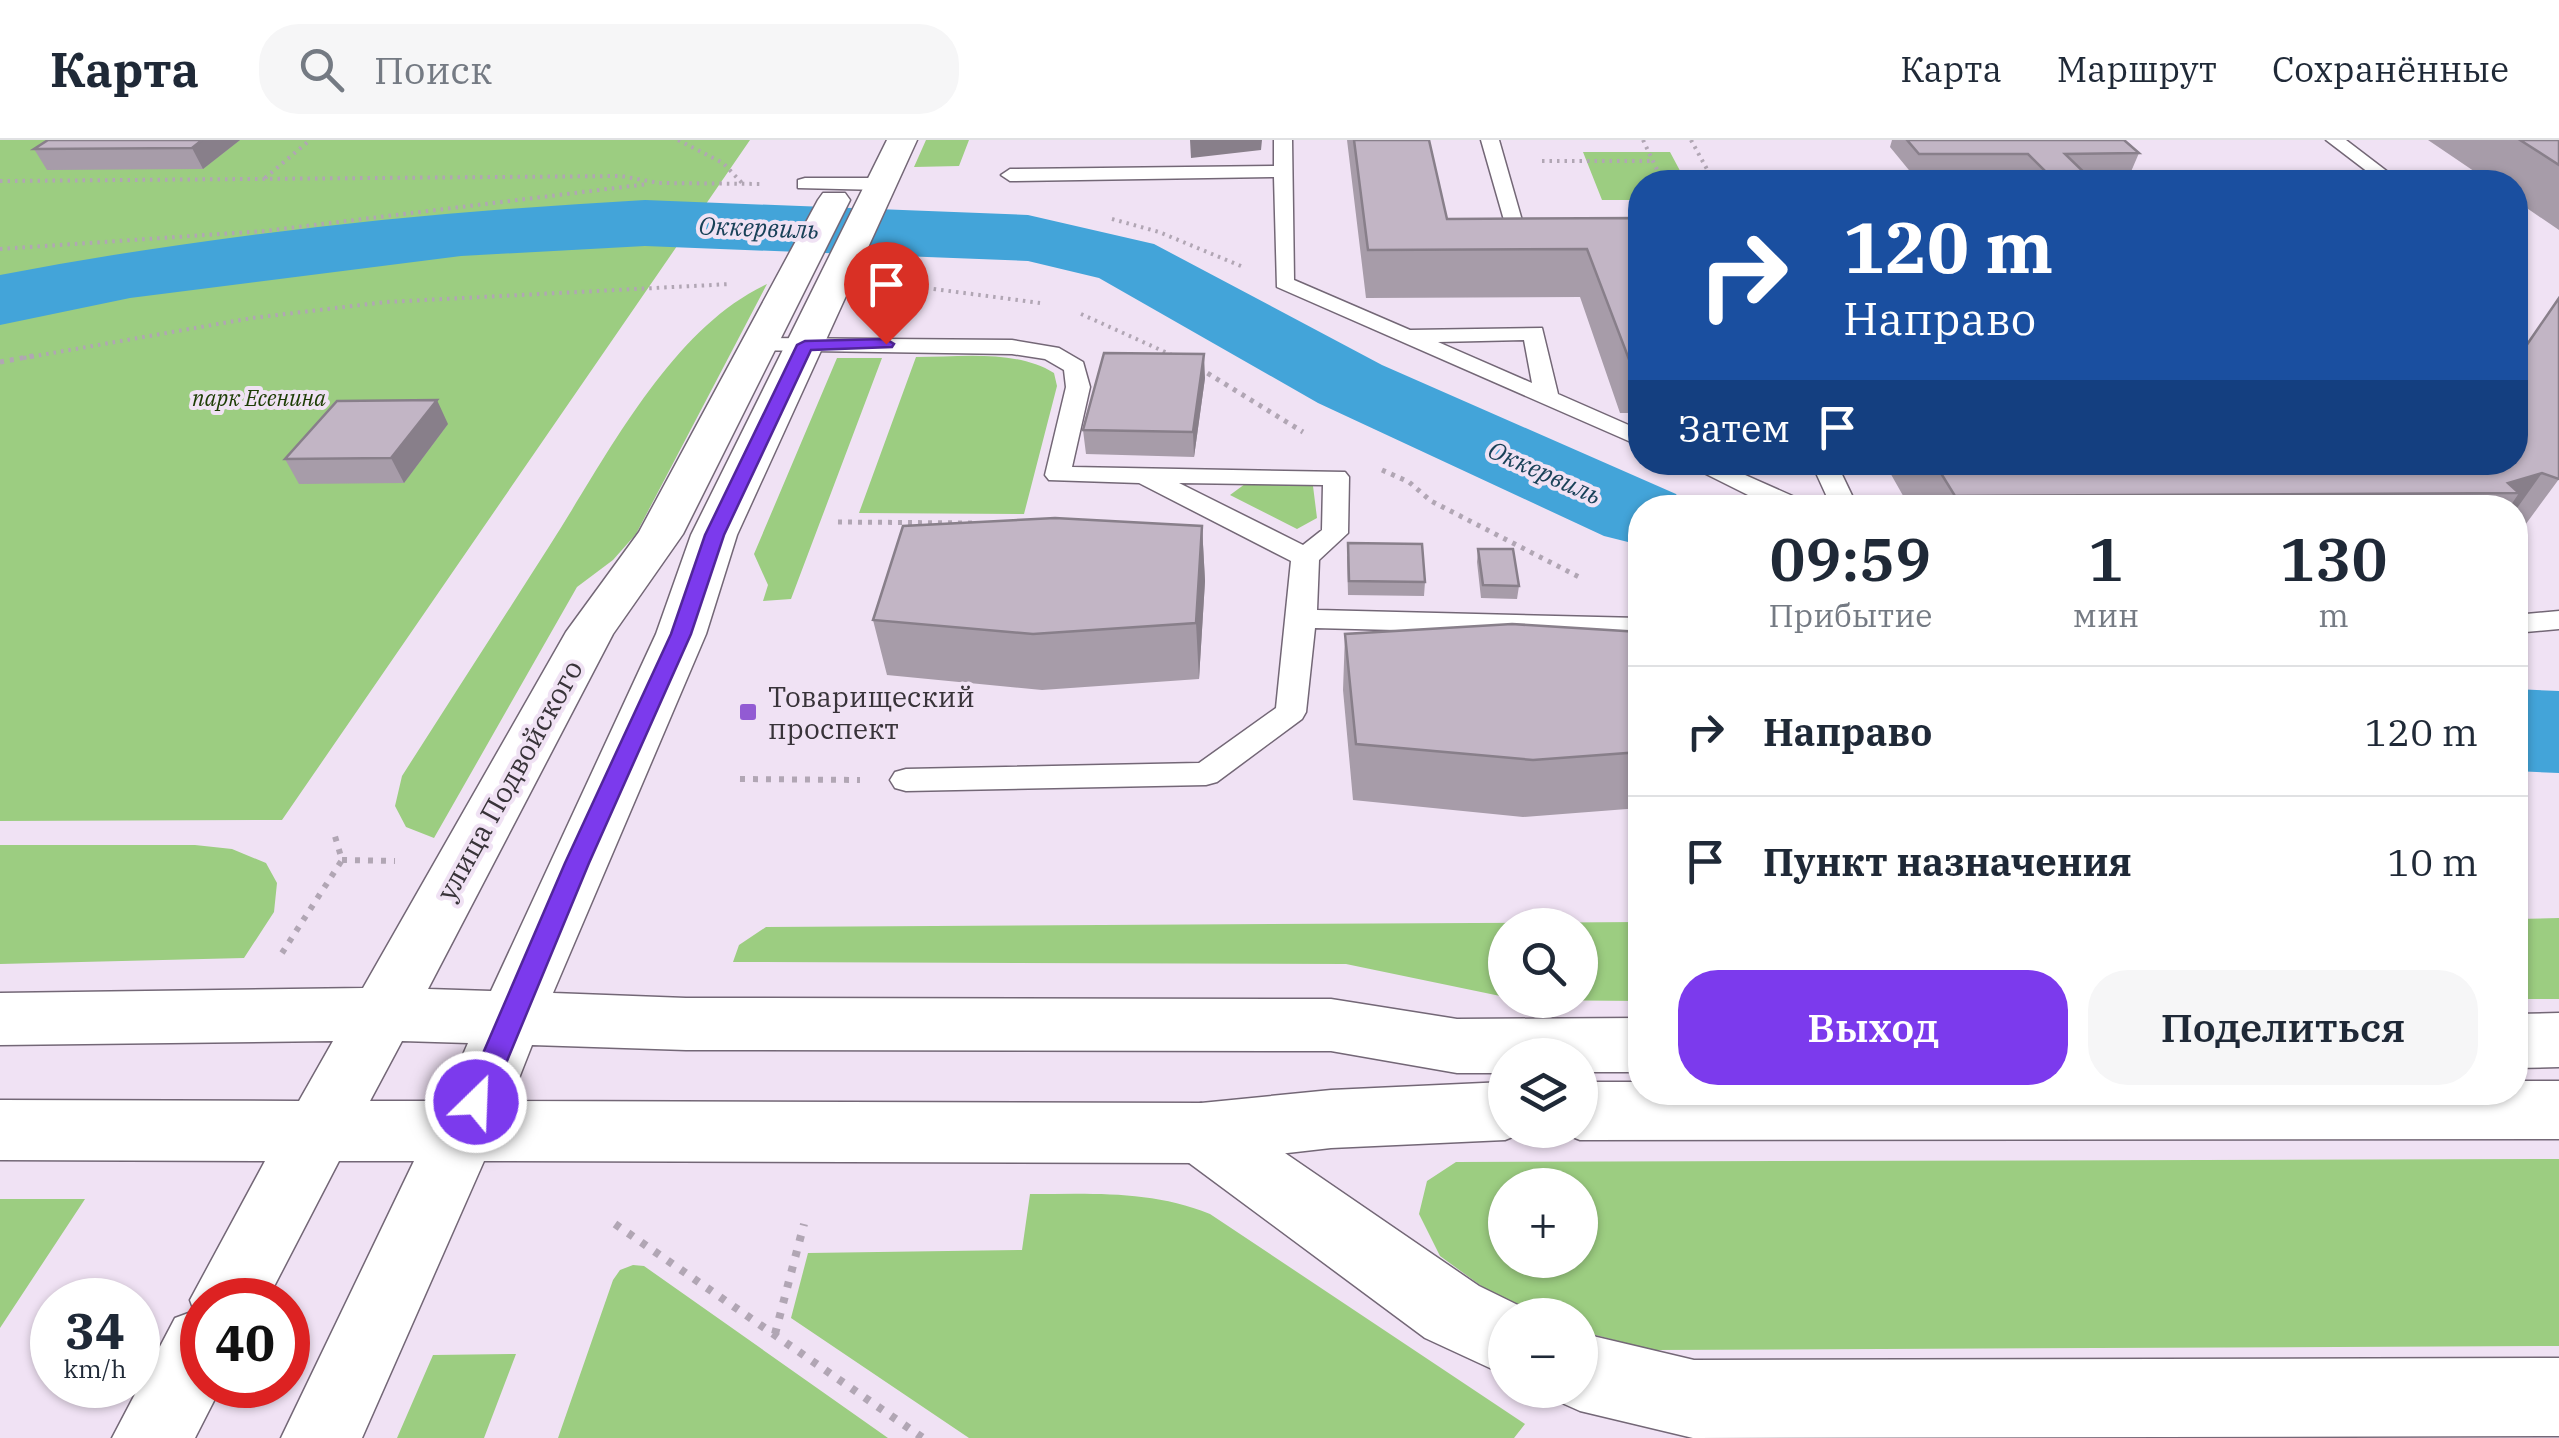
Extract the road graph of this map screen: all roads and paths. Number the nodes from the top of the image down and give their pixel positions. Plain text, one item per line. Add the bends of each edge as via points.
1 (310, 140) edge
2 (678, 140) edge
3 (902, 140) edge
4 (1284, 140) edge
5 (1490, 140) edge
6 (1643, 140) edge
7 (1692, 140) edge
8 (2335, 140) edge
9 (858, 155) dead end
10 (1652, 160) junction
11 (1586, 161) dead end
12 (1657, 170) edge
13 (1708, 170) edge
14 (2376, 170) edge
15 (1284, 172) junction
16 (1010, 175) dead end
17 (264, 179) junction
18 (0, 181) edge
19 (659, 183) junction
20 (743, 184) junction
21 (805, 184) joint
22 (840, 189) junction
23 (878, 190) junction
24 (1103, 217) dead end
25 (1569, 231) edge
26 (0, 248) edge
27 (889, 283) dead end
28 (1284, 283) junction
29 (738, 284) dead end
30 (1040, 303) dead end
31 (1076, 313) dead end
32 (1404, 336) junction
33 (782, 345) junction
34 (1178, 358) edge
35 (0, 362) edge
36 (1194, 366) edge
37 (1547, 398) junction
38 (1305, 434) dead end
39 (1628, 434) edge
40 (1374, 466) dead end
41 (1723, 475) edge
42 (1143, 476) junction
43 (1768, 495) edge
44 (838, 522) dead end
45 (991, 523) edge
46 (1305, 557) junction
47 (1588, 582) dead end
48 (1302, 620) junction
49 (2559, 620) edge
50 (2528, 623) edge
51 (1628, 626) edge
52 (740, 779) dead end
53 (906, 780) joint
54 (334, 833) dead end
55 (342, 860) junction
56 (400, 861) dead end
57 (279, 958) dead end
58 (382, 1014) junction
59 (514, 1016) junction
60 (0, 1019) edge
61 (2559, 1040) edge
62 (2528, 1041) edge
63 (1628, 1045) edge
64 (1801, 1105) edge
65 (2155, 1105) edge
66 (2559, 1110) edge
67 (1598, 1111) edge
68 (1488, 1113) edge
69 (324, 1128) junction
70 (0, 1130) edge
71 (464, 1130) junction
72 (1202, 1132) junction
73 (615, 1224) dead end
74 (804, 1224) dead end
75 (240, 1278) edge
76 (1488, 1330) edge
77 (775, 1335) junction
78 (1598, 1376) edge
79 (180, 1386) edge
80 (2559, 1397) edge
81 (152, 1438) edge
82 (320, 1438) edge
83 (923, 1438) edge

1 - 17 path
2 - 20 path via 723,163
3 - 23 street
4 - 15 lane
5 - 25 lane via 1516,230
6 - 10 path
7 - 13 path
8 - 14 lane
9 - 22 street
10 - 11 path
10 - 12 path
15 - 16 lane
15 - 28 lane
17 - 18 path
17 - 19 path via 622,176
19 - 20 path
19 - 26 path via 265,231
20 - 21 path
21 - 22 lane
22 - 23 lane
22 - 33 street, улица Подвойского via 800,266
23 - 33 street, улица Подвойского via 842,268
24 - 28 path
27 - 30 path
28 - 32 lane
29 - 35 path via 340,306
31 - 34 path
32 - 37 lane
32 - 37 lane via 1534,334
33 - 42 lane via 1051,353 1076,367 1078,387 1058,475
33 - 58 street, улица Подвойского via 590,632
33 - 59 street, улица Подвойского via 681,634
36 - 38 path
37 - 39 lane
40 - 47 path
41 - 43 lane
42 - 46 lane
42 - 46 lane via 1336,477 1335,532
44 - 45 path
46 - 48 lane
48 - 51 lane
48 - 53 lane via 1291,712 1206,774
49 - 50 lane
52 - 53 path
54 - 55 path
55 - 56 path
55 - 57 path
58 - 59 street
58 - 60 street
58 - 69 street, улица Подвойского
59 - 63 street via 686,1024 1331,1025 1457,1046
59 - 71 street, улица Подвойского
61 - 62 street
64 - 67 street
65 - 66 street
68 - 72 street
69 - 70 street
69 - 71 street
69 - 75 street, улица Подвойского
71 - 72 street
71 - 82 street, улица Подвойского
72 - 76 street via 1452,1312
73 - 77 path
74 - 77 path
77 - 83 path
78 - 80 street via 1694,1400
79 - 81 street

